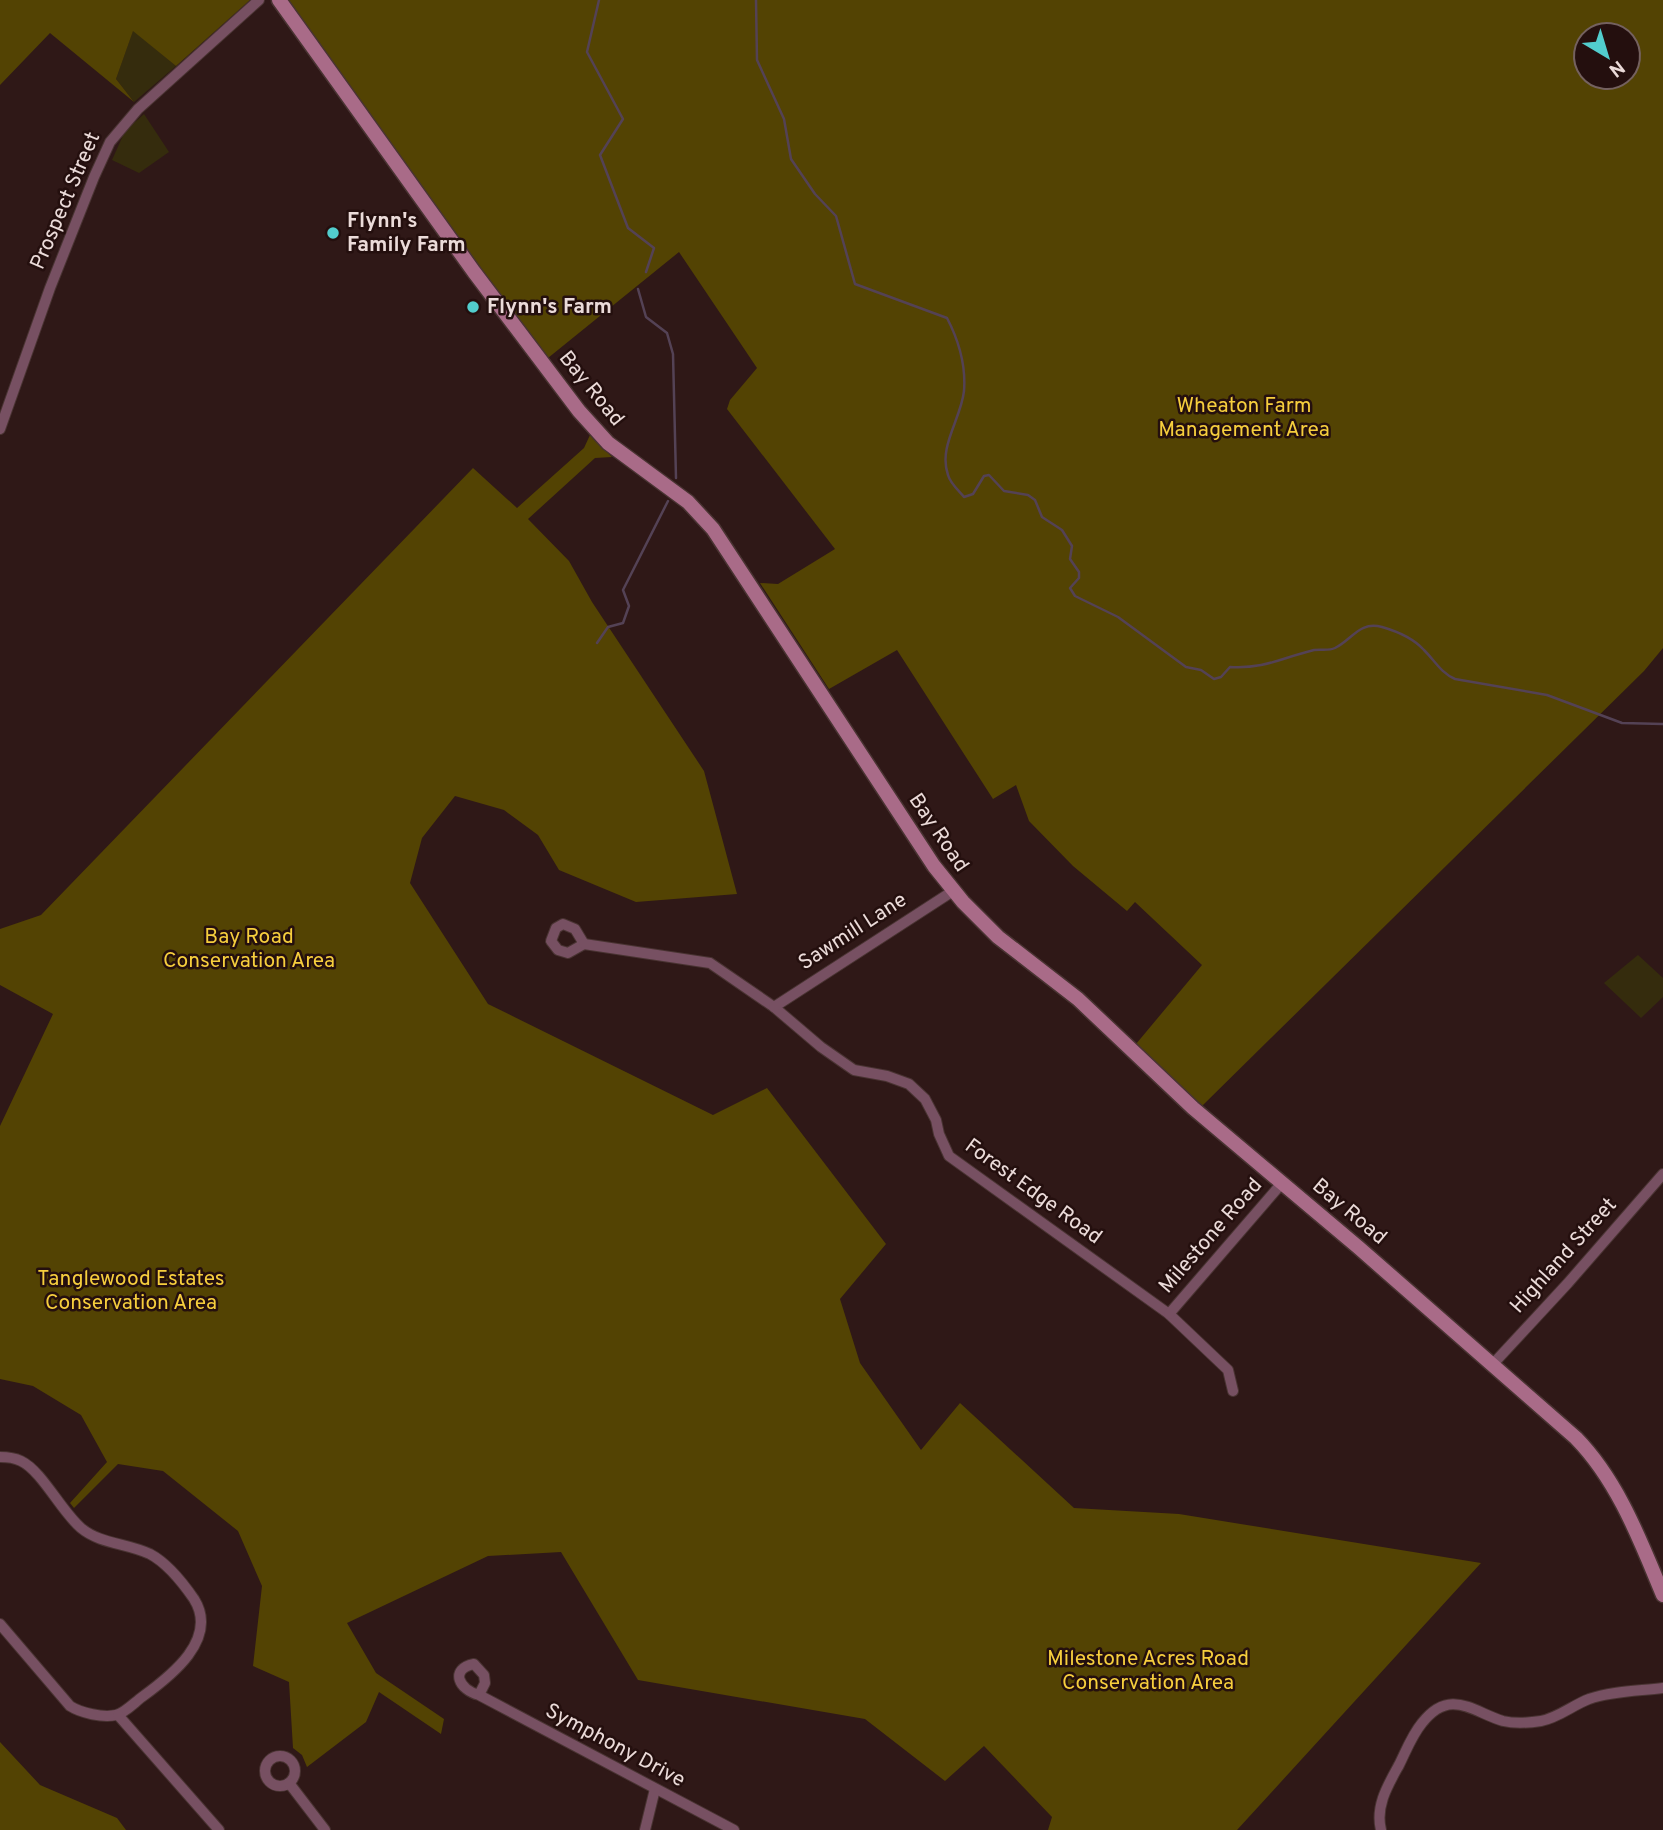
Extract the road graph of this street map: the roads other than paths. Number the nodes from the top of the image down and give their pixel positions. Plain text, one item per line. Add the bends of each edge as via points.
1 (259, 0) edge
2 (279, 0) edge
3 (0, 429) edge
4 (953, 891) junction
5 (584, 944) dead end
6 (774, 1007) junction
7 (1663, 1174) edge
8 (1282, 1183) junction
9 (1169, 1314) junction
10 (1493, 1364) junction
11 (1233, 1391) dead end
12 (0, 1457) edge
13 (1663, 1595) edge
14 (0, 1624) edge
15 (1663, 1688) edge
16 (480, 1695) dead end
17 (118, 1714) junction
18 (289, 1783) dead end
19 (654, 1788) junction
20 (219, 1830) edge
21 (325, 1830) edge
22 (645, 1830) edge
23 (734, 1830) edge
24 (1381, 1830) edge

1 - 3 street, Prospect Street via 138,109 110,142 50,288
2 - 4 main road, Bay Road via 579,411 608,443 688,502 713,529
4 - 6 street, Sawmill Lane
4 - 8 main road, Bay Road via 998,937 1077,999 1192,1108
5 - 6 street, Forest Edge Road via 710,963
6 - 9 street, Forest Edge Road via 854,1070 909,1084 925,1099 949,1156
7 - 10 street, Highland Street
8 - 9 street, Milestone Road
8 - 10 main road, Bay Road
9 - 11 street, Forest Edge Road via 1228,1370
10 - 13 main road, Bay Road via 1576,1438 1599,1466
12 - 17 street via 32,1469 73,1521 93,1537 149,1553 165,1563 194,1600 200,1615 189,1656 168,1678
14 - 17 street via 70,1706 84,1712
15 - 24 street via 1601,1696 1551,1718 1527,1723 1503,1721 1467,1705 1437,1710 1420,1725 1388,1786 1380,1809
16 - 19 street, Symphony Drive
17 - 20 street
18 - 21 street
19 - 22 street
19 - 23 street, Symphony Drive

